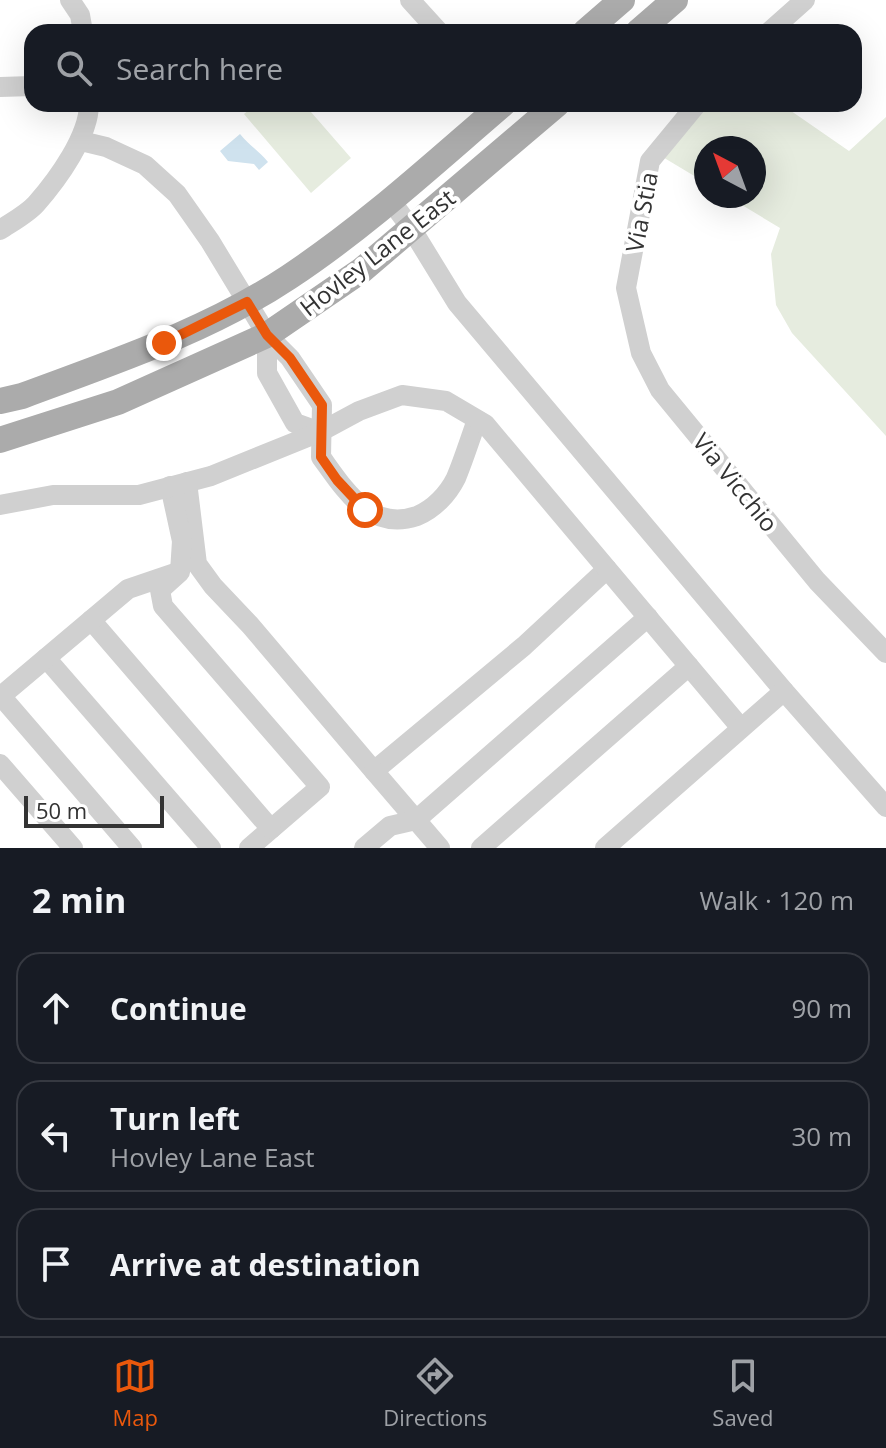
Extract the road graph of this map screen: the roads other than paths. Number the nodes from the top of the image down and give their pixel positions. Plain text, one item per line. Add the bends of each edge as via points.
1 (70, 0) edge
2 (410, 0) edge
3 (622, 0) edge
4 (675, 0) edge
5 (805, 0) edge
6 (82, 24) edge
7 (432, 24) edge
8 (594, 24) edge
9 (647, 24) edge
10 (778, 24) edge
11 (24, 86) edge
12 (0, 87) edge
13 (89, 112) edge
14 (494, 112) edge
15 (548, 112) edge
16 (690, 112) edge
17 (81, 141) junction
18 (391, 201) junction
19 (411, 228) junction
20 (0, 230) edge
21 (626, 288) joint
22 (247, 302) junction
23 (267, 335) junction
24 (0, 401) edge
25 (477, 420) junction
26 (320, 432) junction
27 (0, 440) edge
28 (178, 484) junction
29 (0, 505) edge
30 (189, 568) junction
31 (607, 569) junction
32 (648, 617) junction
33 (91, 620) junction
34 (886, 653) edge
35 (46, 658) junction
36 (689, 666) junction
37 (784, 691) junction
38 (0, 697) edge
39 (741, 728) junction
40 (0, 764) edge
41 (374, 771) junction
42 (886, 807) edge
43 (416, 820) junction
44 (271, 829) junction
45 (73, 848) edge
46 (132, 848) edge
47 (211, 848) edge
48 (249, 848) edge
49 (364, 848) edge
50 (440, 848) edge
51 (481, 848) edge
52 (605, 848) edge

1 - 6 street
2 - 7 street
3 - 8 main road
4 - 9 main road
5 - 10 street
11 - 12 street
13 - 17 street
14 - 18 main road, Hovley Lane East
15 - 19 main road, Hovley Lane East
16 - 21 street, Via Stia via 650,161
17 - 20 street via 35,206
17 - 22 street via 145,165 177,194
18 - 19 street
18 - 22 main road, Hovley Lane East via 312,262
19 - 23 main road, Hovley Lane East via 362,270
19 - 37 street via 457,303
21 - 34 street, Via Vicchio via 641,353 660,390 817,581
22 - 23 street
22 - 24 main road, Hovley Lane East via 164,343
23 - 26 street via 322,405
23 - 26 street via 267,373 295,423
23 - 27 main road, Hovley Lane East via 118,402
25 - 26 street via 446,401 402,395
25 - 26 street via 445,496 420,515 402,520 375,516 356,502 321,457
25 - 31 street
26 - 28 street
28 - 29 street via 139,495 53,495
28 - 30 street
30 - 33 street via 128,589
30 - 41 street via 213,586
30 - 44 street via 160,590 163,606 320,787
31 - 32 street
31 - 41 street
32 - 36 street
32 - 43 street
33 - 35 street
33 - 44 street
35 - 38 street
35 - 47 street
36 - 39 street
36 - 51 street
37 - 39 street
37 - 42 street
38 - 46 street
39 - 52 street
40 - 45 street
41 - 43 street
43 - 49 street via 390,826
43 - 50 street
44 - 48 street

